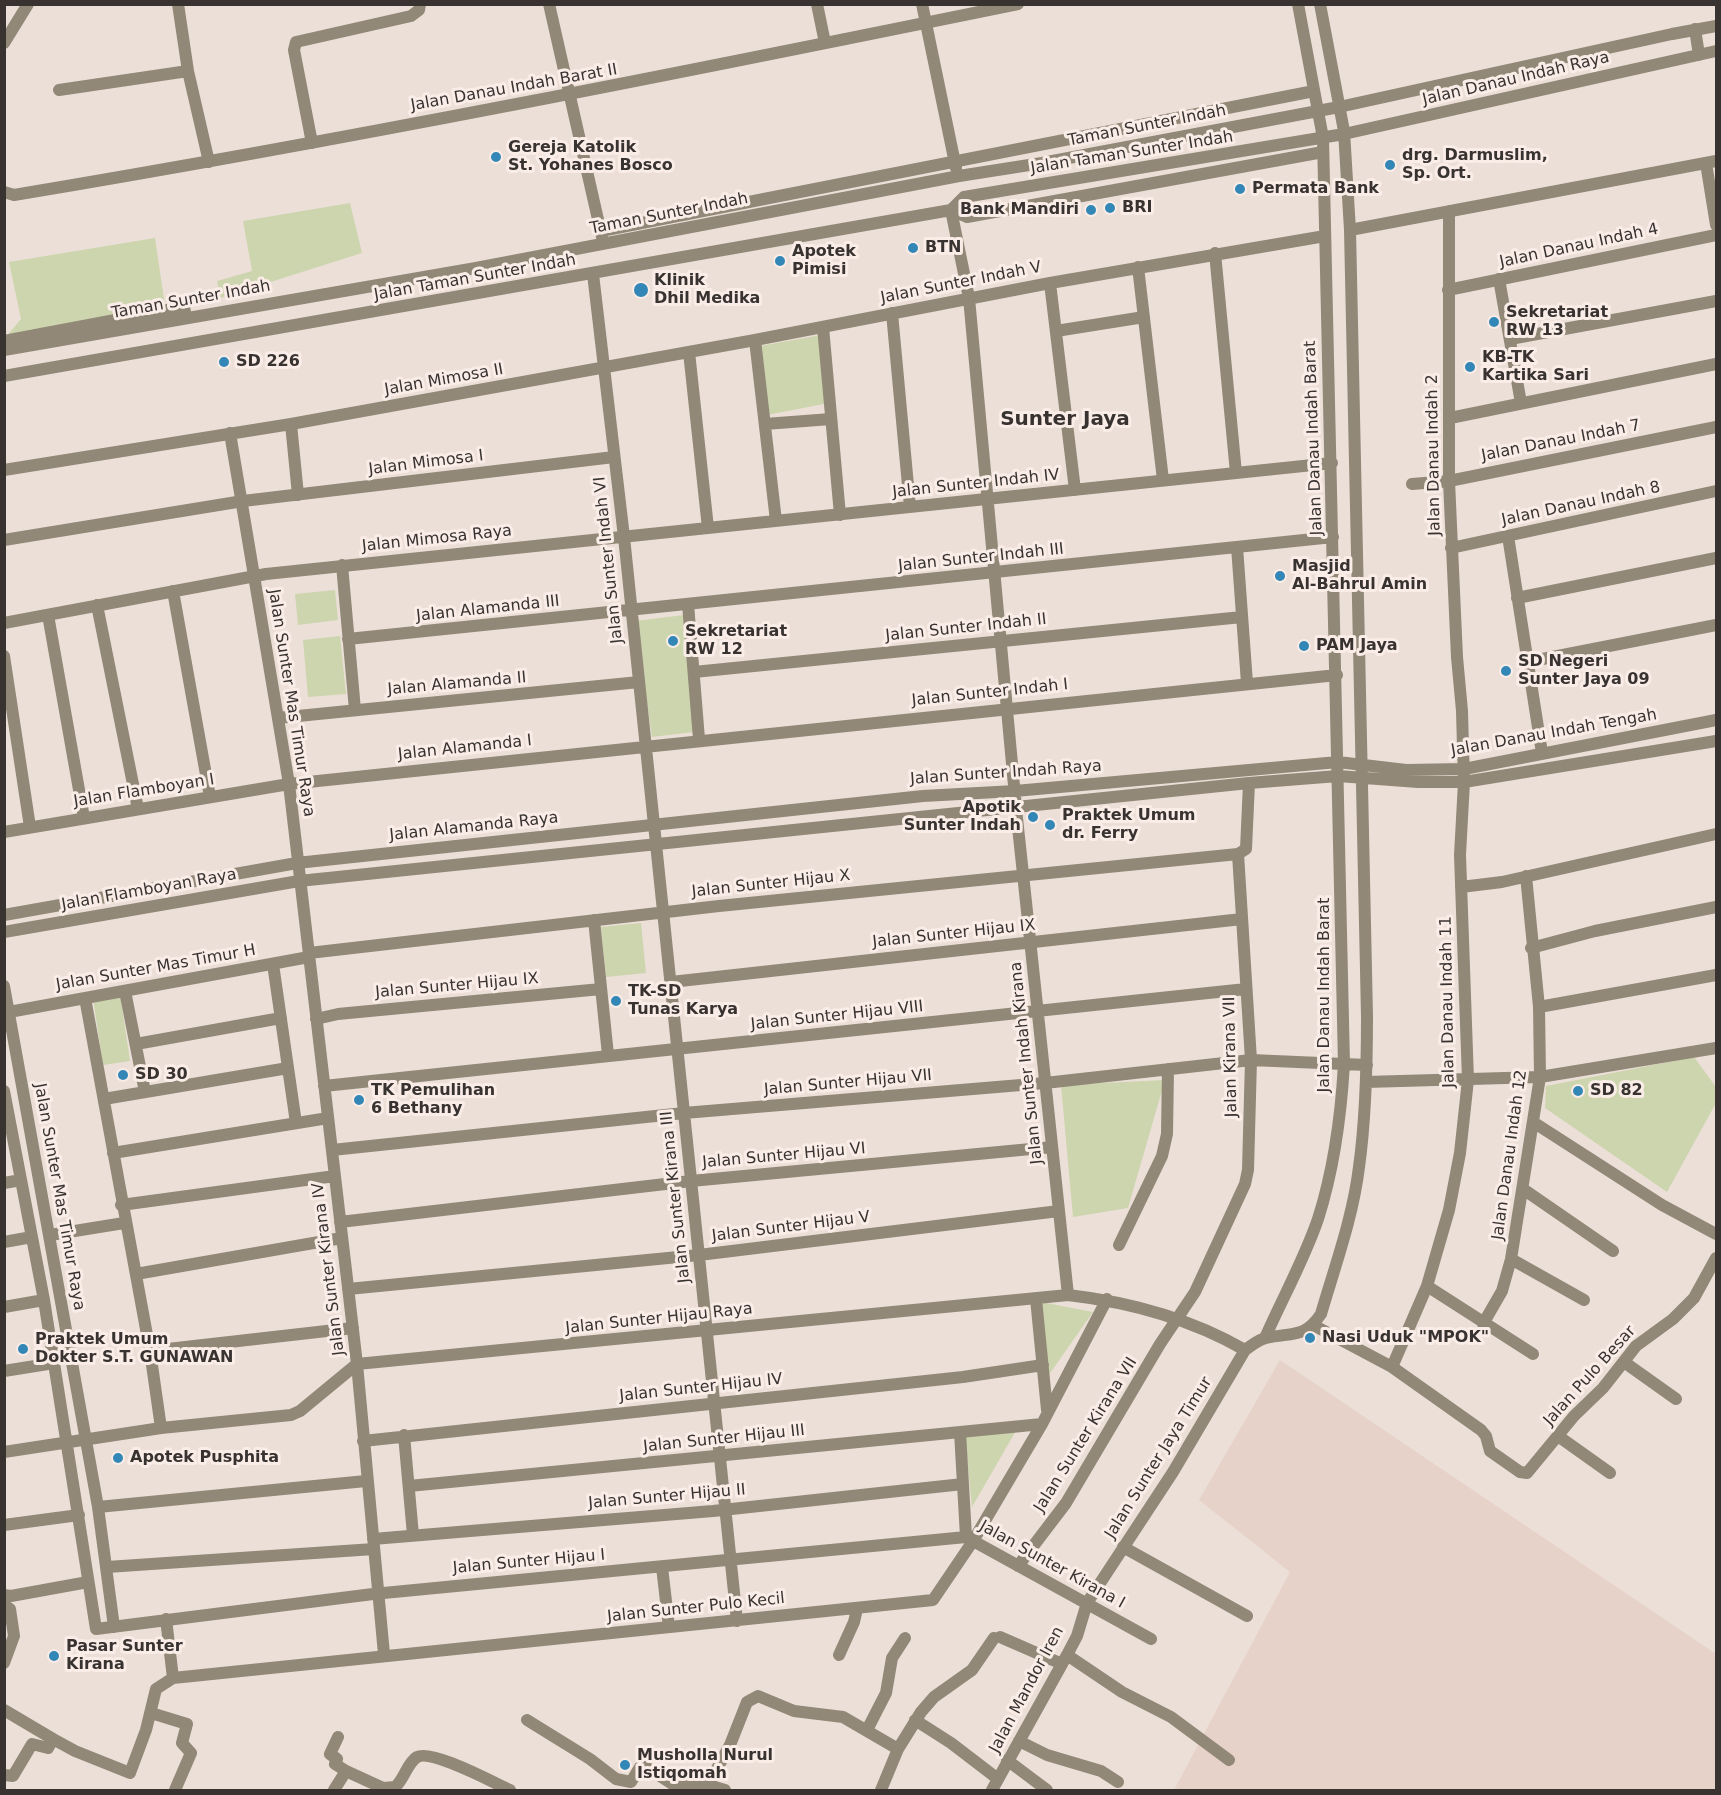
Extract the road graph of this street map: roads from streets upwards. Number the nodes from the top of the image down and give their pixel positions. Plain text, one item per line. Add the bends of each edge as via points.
1 (28, 4) edge
2 (178, 4) edge
3 (420, 4) edge
4 (549, 4) edge
5 (817, 4) edge
6 (922, 4) edge
7 (1018, 4) edge
8 (1298, 4) edge
9 (1320, 4) edge
10 (925, 23) junction
11 (1716, 26) edge
12 (1695, 29) junction
13 (825, 43) junction
14 (4, 44) edge
15 (1716, 51) edge
16 (1699, 55) junction
17 (188, 71) junction
18 (59, 90) dead end
19 (1314, 91) junction
20 (568, 96) junction
21 (1339, 109) junction
22 (1318, 112) junction
23 (1344, 133) junction
24 (1323, 136) junction
25 (312, 143) junction
26 (1323, 152) junction
27 (955, 160) junction
28 (209, 162) junction
29 (1711, 162) edge
30 (1140, 168) junction
31 (959, 176) junction
32 (1143, 184) junction
33 (9, 193) edge
34 (951, 210) junction
35 (1449, 212) junction
36 (1716, 225) edge
37 (1350, 230) junction
38 (1716, 235) edge
39 (1325, 236) junction
40 (602, 237) junction
41 (1215, 253) junction
42 (1138, 267) junction
43 (592, 274) junction
44 (1499, 279) junction
45 (1050, 283) junction
46 (1448, 290) junction
47 (969, 298) junction
48 (1716, 301) edge
49 (892, 313) junction
50 (186, 317) junction
51 (1144, 317) junction
52 (823, 327) junction
53 (1056, 331) junction
54 (1510, 339) junction
55 (754, 340) junction
56 (4, 341) edge
57 (4, 350) edge
58 (689, 352) junction
59 (1716, 364) edge
60 (603, 367) junction
61 (4, 376) edge
62 (1521, 403) junction
63 (1450, 418) junction
64 (831, 419) junction
65 (291, 424) junction
66 (765, 424) junction
67 (1716, 427) edge
68 (230, 433) junction
69 (614, 457) junction
70 (1332, 463) junction
71 (4, 470) edge
72 (1236, 473) junction
73 (1163, 480) junction
74 (1449, 481) junction
75 (1412, 484) dead end
76 (1075, 490) junction
77 (1716, 491) edge
78 (298, 495) junction
79 (988, 499) junction
80 (243, 501) junction
81 (910, 507) junction
82 (840, 515) junction
83 (776, 521) junction
84 (708, 528) junction
85 (1508, 536) junction
86 (624, 537) junction
87 (1333, 537) junction
88 (4, 540) edge
89 (1237, 548) junction
90 (1451, 548) junction
91 (1716, 558) edge
92 (342, 565) junction
93 (995, 574) junction
94 (254, 575) junction
95 (173, 591) junction
96 (1517, 597) junction
97 (688, 604) junction
98 (97, 605) junction
99 (631, 611) junction
100 (48, 615) junction
101 (1242, 617) junction
102 (4, 623) edge
103 (1716, 625) edge
104 (348, 639) junction
105 (1001, 640) junction
106 (4, 656) edge
107 (1527, 662) junction
108 (694, 672) junction
109 (1337, 675) junction
110 (639, 682) junction
111 (1247, 683) junction
112 (1007, 708) junction
113 (355, 710) junction
114 (278, 718) junction
115 (1716, 720) edge
116 (699, 739) junction
117 (1716, 741) edge
118 (645, 745) junction
119 (1542, 753) junction
120 (1338, 762) junction
121 (1362, 771) junction
122 (1464, 775) junction
123 (1338, 776) junction
124 (289, 783) junction
125 (1249, 783) junction
126 (1015, 791) junction
127 (210, 797) junction
128 (1016, 805) junction
129 (138, 809) junction
130 (84, 818) junction
131 (654, 824) junction
132 (30, 827) junction
133 (4, 832) edge
134 (1716, 834) edge
135 (656, 842) junction
136 (1238, 854) junction
137 (297, 863) junction
138 (1024, 874) junction
139 (1526, 876) junction
140 (299, 881) junction
141 (1461, 887) junction
142 (1716, 907) edge
143 (663, 912) junction
144 (4, 915) edge
145 (1242, 919) junction
146 (594, 920) junction
147 (4, 932) edge
148 (1032, 942) junction
149 (1531, 948) junction
150 (309, 955) junction
151 (273, 964) junction
152 (1716, 975) edge
153 (670, 982) junction
154 (4, 986) edge
155 (601, 989) junction
156 (1246, 989) junction
157 (125, 991) junction
158 (85, 998) junction
159 (1539, 1007) junction
160 (1038, 1011) junction
161 (9, 1012) junction
162 (281, 1018) junction
163 (316, 1019) junction
164 (136, 1044) junction
165 (1716, 1048) edge
166 (678, 1049) junction
167 (608, 1055) junction
168 (1251, 1060) junction
169 (1344, 1064) junction
170 (1367, 1065) junction
171 (288, 1068) junction
172 (1168, 1069) junction
173 (1540, 1077) junction
174 (1468, 1080) junction
175 (1366, 1082) junction
176 (1045, 1083) junction
177 (324, 1086) junction
178 (4, 1092) edge
179 (145, 1092) junction
180 (104, 1100) junction
181 (684, 1113) junction
182 (328, 1119) junction
183 (7, 1120) edge
184 (1533, 1122) junction
185 (296, 1123) junction
186 (1052, 1147) junction
187 (332, 1150) junction
188 (113, 1153) junction
189 (335, 1176) junction
190 (21, 1180) junction
191 (691, 1181) junction
192 (4, 1183) edge
193 (1523, 1189) junction
194 (121, 1205) junction
195 (1059, 1211) junction
196 (340, 1222) junction
197 (124, 1223) junction
198 (1716, 1234) edge
199 (50, 1235) junction
200 (32, 1237) junction
201 (342, 1238) junction
202 (4, 1242) edge
203 (1119, 1245) dead end
204 (1613, 1251) dead end
205 (699, 1255) junction
206 (1716, 1258) edge
207 (1511, 1259) junction
208 (136, 1274) junction
209 (1427, 1287) junction
210 (348, 1289) junction
211 (1068, 1295) junction
212 (1036, 1299) junction
213 (1107, 1299) junction
214 (44, 1300) junction
215 (1584, 1300) dead end
216 (4, 1307) edge
217 (1179, 1319) junction
218 (1483, 1324) junction
219 (1313, 1325) junction
220 (353, 1328) junction
221 (706, 1331) junction
222 (1265, 1338) junction
223 (1245, 1350) junction
224 (150, 1351) junction
225 (1533, 1354) dead end
226 (1624, 1362) junction
227 (54, 1364) junction
228 (363, 1364) junction
229 (1043, 1365) junction
230 (1392, 1367) junction
231 (4, 1371) edge
232 (1676, 1399) dead end
233 (714, 1404) junction
234 (1047, 1411) junction
235 (1042, 1424) junction
236 (161, 1428) junction
237 (960, 1432) junction
238 (404, 1435) junction
239 (1558, 1436) junction
240 (85, 1438) junction
241 (67, 1441) junction
242 (363, 1441) junction
243 (4, 1452) edge
244 (720, 1457) junction
245 (1610, 1473) dead end
246 (366, 1481) junction
247 (963, 1484) junction
248 (409, 1486) junction
249 (98, 1508) junction
250 (725, 1509) junction
251 (79, 1515) junction
252 (4, 1525) edge
253 (412, 1535) junction
254 (970, 1539) junction
255 (373, 1544) junction
256 (1123, 1547) junction
257 (731, 1560) junction
258 (1018, 1566) junction
259 (662, 1567) junction
260 (107, 1568) junction
261 (88, 1582) junction
262 (378, 1593) junction
263 (4, 1595) edge
264 (1087, 1603) junction
265 (4, 1605) edge
266 (857, 1609) junction
267 (1247, 1616) dead end
268 (166, 1619) junction
269 (737, 1621) junction
270 (114, 1627) junction
271 (669, 1627) junction
272 (96, 1629) joint
273 (905, 1638) dead end
274 (1151, 1639) dead end
275 (384, 1654) junction
276 (839, 1655) dead end
277 (1065, 1660) junction
278 (4, 1663) edge
279 (174, 1678) junction
280 (4, 1710) edge
281 (151, 1713) junction
282 (527, 1720) dead end
283 (915, 1720) junction
284 (867, 1730) junction
285 (338, 1737) dead end
286 (53, 1739) junction
287 (1018, 1741) junction
288 (897, 1749) junction
289 (1007, 1760) junction
290 (1229, 1760) dead end
291 (346, 1771) junction
292 (4, 1775) edge
293 (998, 1779) junction
294 (1118, 1782) dead end
295 (708, 1785) junction
296 (676, 1789) edge
297 (175, 1791) edge
298 (334, 1791) edge
299 (510, 1791) edge
300 (725, 1791) edge
301 (881, 1791) edge
302 (992, 1791) edge
303 (1047, 1791) edge

1 - 14 street
2 - 17 street
3 - 25 street via 411,16 296,42 294,50
4 - 20 street
5 - 13 street
6 - 10 street
7 - 10 street, Jalan Danau Indah Barat II
8 - 19 street, Jalan Danau Indah Barat
9 - 21 street
10 - 13 street, Jalan Danau Indah Barat II
10 - 27 street
11 - 12 street, Jalan Danau Indah Raya
12 - 16 street
12 - 21 street, Jalan Danau Indah Raya
13 - 20 street, Jalan Danau Indah Barat II
15 - 16 street, Jalan Danau Indah Raya
16 - 23 street, Jalan Danau Indah Raya
17 - 18 street
17 - 28 street
19 - 22 street, Jalan Danau Indah Barat
19 - 27 street
20 - 25 street, Jalan Danau Indah Barat II
20 - 40 street
21 - 22 street, Taman Sunter Indah
21 - 23 street
22 - 24 street, Jalan Danau Indah Barat
22 - 31 street, Taman Sunter Indah
23 - 24 street, Jalan Danau Indah Raya
23 - 37 street
24 - 26 street, Jalan Danau Indah Barat
24 - 30 street, Jalan Taman Sunter Indah
25 - 28 street, Jalan Danau Indah Barat II
26 - 32 street, Jalan Taman Sunter Indah
26 - 39 street, Jalan Danau Indah Barat
27 - 31 street
27 - 40 street
28 - 33 street, Jalan Danau Indah Barat II
29 - 35 street
29 - 36 street
30 - 32 street
30 - 34 street, Jalan Taman Sunter Indah via 964,197
31 - 40 street, Taman Sunter Indah
32 - 34 street, Jalan Taman Sunter Indah via 967,217
34 - 43 street, Jalan Taman Sunter Indah
34 - 47 street, Jalan Sunter Indah Kirana
35 - 37 street
35 - 46 street, Jalan Danau Indah 2
37 - 121 street
38 - 44 street, Jalan Danau Indah 4
39 - 41 street, Jalan Sunter Indah V
39 - 70 street, Jalan Danau Indah Barat
40 - 50 street, Taman Sunter Indah
41 - 42 street, Jalan Sunter Indah V
41 - 72 street
42 - 45 street, Jalan Sunter Indah V
42 - 51 street
43 - 60 street, Jalan Sunter Indah VI
43 - 61 street, Jalan Taman Sunter Indah
44 - 46 street, Jalan Danau Indah 4
44 - 54 street
45 - 47 street, Jalan Sunter Indah V
45 - 53 street
46 - 63 street, Jalan Danau Indah 2
47 - 49 street, Jalan Sunter Indah V
47 - 79 street, Jalan Sunter Indah Kirana
48 - 54 street
49 - 52 street, Jalan Sunter Indah V
49 - 81 street
50 - 56 street via 184,307
50 - 57 street, Taman Sunter Indah
51 - 53 street
51 - 73 street
52 - 55 street, Jalan Sunter Indah V
52 - 64 street
53 - 76 street
54 - 62 street
55 - 58 street, Jalan Sunter Indah V
55 - 66 street
58 - 60 street, Jalan Sunter Indah V
58 - 84 street
59 - 62 street
60 - 65 street, Jalan Mimosa II
60 - 69 street, Jalan Sunter Indah VI
62 - 63 street
63 - 74 street, Jalan Danau Indah 2
64 - 66 street
64 - 82 street
65 - 68 street, Jalan Mimosa II
65 - 78 street
66 - 83 street
67 - 74 street, Jalan Danau Indah 7
68 - 71 street, Jalan Mimosa II
68 - 80 street, Jalan Sunter Mas Timur Raya
69 - 78 street, Jalan Mimosa I
69 - 86 street, Jalan Sunter Indah VI
70 - 72 street, Jalan Sunter Indah IV
70 - 87 street, Jalan Danau Indah Barat
72 - 73 street, Jalan Sunter Indah IV
73 - 76 street, Jalan Sunter Indah IV
74 - 75 street, Jalan Danau Indah 7
74 - 90 street, Jalan Danau Indah 2
76 - 79 street, Jalan Sunter Indah IV
77 - 85 street, Jalan Danau Indah 8
78 - 80 street, Jalan Mimosa I
79 - 81 street, Jalan Sunter Indah IV
79 - 93 street, Jalan Sunter Indah Kirana
80 - 88 street, Jalan Mimosa I
80 - 94 street, Jalan Sunter Mas Timur Raya
81 - 82 street, Jalan Sunter Indah IV
82 - 83 street, Jalan Sunter Indah IV
83 - 84 street, Jalan Sunter Indah IV
84 - 86 street, Jalan Sunter Indah IV
85 - 90 street, Jalan Danau Indah 8
85 - 96 street
86 - 92 street, Jalan Mimosa Raya
86 - 99 street, Jalan Sunter Indah VI
87 - 89 street, Jalan Sunter Indah III
87 - 109 street, Jalan Danau Indah Barat
89 - 93 street, Jalan Sunter Indah III
89 - 101 street
90 - 122 street, Jalan Danau Indah 2
91 - 96 street
92 - 94 street, Jalan Mimosa Raya
92 - 104 street
93 - 97 street, Jalan Sunter Indah III
93 - 105 street, Jalan Sunter Indah Kirana
94 - 95 street, Jalan Mimosa Raya
94 - 114 street, Jalan Sunter Mas Timur Raya
95 - 98 street, Jalan Mimosa Raya
95 - 127 street
96 - 107 street
97 - 99 street, Jalan Sunter Indah III
97 - 108 street
98 - 100 street, Jalan Mimosa Raya
98 - 129 street
99 - 104 street, Jalan Alamanda III
99 - 110 street, Jalan Sunter Indah VI
100 - 102 street, Jalan Mimosa Raya
100 - 130 street
101 - 105 street, Jalan Sunter Indah II
101 - 111 street
103 - 107 street
104 - 113 street
105 - 108 street, Jalan Sunter Indah II
105 - 112 street, Jalan Sunter Indah Kirana
106 - 132 street
107 - 119 street
108 - 116 street
109 - 111 street, Jalan Sunter Indah I
109 - 120 street, Jalan Danau Indah Barat
110 - 113 street, Jalan Alamanda II
110 - 118 street, Jalan Sunter Indah VI
111 - 112 street, Jalan Sunter Indah I
112 - 116 street, Jalan Sunter Indah I
112 - 126 street, Jalan Sunter Indah Kirana
113 - 114 street, Jalan Alamanda II
114 - 124 street, Jalan Sunter Mas Timur Raya
115 - 119 street, Jalan Danau Indah Tengah
116 - 118 street, Jalan Sunter Indah I
117 - 122 street, Jalan Danau Indah Tengah
118 - 124 street, Jalan Alamanda I
118 - 131 street, Jalan Sunter Indah VI
119 - 122 street, Jalan Danau Indah Tengah
120 - 121 street, Jalan Sunter Indah Raya
120 - 123 street, Jalan Danau Indah Barat
120 - 126 street, Jalan Sunter Indah Raya
121 - 122 street, Jalan Danau Indah Tengah via 1418,782
121 - 123 street, Jalan Sunter Indah Raya
121 - 170 street
122 - 141 street, Jalan Danau Indah 11
123 - 125 street, Jalan Sunter Indah Raya
123 - 169 street, Jalan Danau Indah Barat
124 - 127 street, Jalan Flamboyan I
124 - 137 street, Jalan Sunter Mas Timur Raya
125 - 128 street, Jalan Sunter Indah Raya
125 - 136 street, Jalan Kirana VII via 1246,849
126 - 128 street, Jalan Sunter Indah Kirana
126 - 131 street, Jalan Sunter Indah Raya via 923,796
127 - 129 street, Jalan Flamboyan I
128 - 135 street, Jalan Sunter Indah Raya
128 - 138 street, Jalan Sunter Indah Kirana
129 - 130 street, Jalan Flamboyan I
130 - 132 street, Jalan Flamboyan I
131 - 135 street, Jalan Sunter Indah VI
131 - 137 street, Jalan Alamanda Raya
132 - 133 street, Jalan Flamboyan I
134 - 139 street
135 - 140 street, Jalan Alamanda Raya
135 - 143 street, Jalan Sunter Kirana III
136 - 138 street, Jalan Sunter Hijau X
136 - 145 street, Jalan Kirana VII
137 - 140 street, Jalan Sunter Mas Timur Raya
137 - 144 street, Jalan Flamboyan Raya
138 - 143 street, Jalan Sunter Hijau X
138 - 148 street, Jalan Sunter Indah Kirana
139 - 141 street
139 - 149 street, Jalan Danau Indah 12
140 - 147 street, Jalan Flamboyan Raya
140 - 150 street, Jalan Sunter Kirana IV
141 - 174 street, Jalan Danau Indah 11
142 - 149 street
143 - 146 street, Jalan Sunter Hijau X
143 - 153 street, Jalan Sunter Kirana III
145 - 148 street, Jalan Sunter Hijau IX
145 - 156 street, Jalan Kirana VII
146 - 150 street, Jalan Sunter Hijau X
146 - 155 street
148 - 153 street, Jalan Sunter Hijau IX
148 - 160 street, Jalan Sunter Indah Kirana
149 - 159 street, Jalan Danau Indah 12
150 - 151 street, Jalan Sunter Mas Timur H
150 - 163 street, Jalan Sunter Kirana IV
151 - 157 street, Jalan Sunter Mas Timur H
151 - 162 street
152 - 159 street
153 - 166 street, Jalan Sunter Kirana III
154 - 161 street, Jalan Sunter Mas Timur Raya
155 - 163 street, Jalan Sunter Hijau IX
155 - 167 street
156 - 160 street, Jalan Sunter Hijau VIII
156 - 168 street, Jalan Kirana VII
157 - 158 street, Jalan Sunter Mas Timur H
157 - 164 street
158 - 161 street, Jalan Sunter Mas Timur H
158 - 180 street
159 - 173 street, Jalan Danau Indah 12
160 - 166 street, Jalan Sunter Hijau VIII
160 - 176 street, Jalan Sunter Indah Kirana
161 - 199 street, Jalan Sunter Mas Timur Raya
162 - 164 street
162 - 171 street
163 - 177 street, Jalan Sunter Kirana IV
164 - 179 street
165 - 173 street
166 - 167 street, Jalan Sunter Hijau VIII
166 - 181 street, Jalan Sunter Kirana III
167 - 177 street, Jalan Sunter Hijau VIII
168 - 169 street, Jalan Sunter Hijau VII
168 - 172 street, Jalan Sunter Hijau VII
168 - 217 street, Jalan Kirana VII via 1245,1184
169 - 170 street, Jalan Sunter Hijau VII
169 - 222 street, Jalan Danau Indah Barat via 1340,1119 1317,1222
170 - 175 street
171 - 179 street
171 - 185 street
172 - 176 street, Jalan Sunter Hijau VII
172 - 203 street via 1167,1134 1162,1156
173 - 174 street
173 - 184 street, Jalan Danau Indah 12
174 - 175 street
174 - 209 street, Jalan Danau Indah 11 via 1453,1190
175 - 219 street via 1352,1208 1321,1314
176 - 181 street, Jalan Sunter Hijau VII
176 - 186 street, Jalan Sunter Indah Kirana
177 - 182 street, Jalan Sunter Kirana IV
178 - 183 street, Jalan Sunter Mas Timur Raya
179 - 180 street
180 - 188 street
181 - 187 street, Jalan Sunter Hijau VII
181 - 191 street, Jalan Sunter Kirana III
182 - 185 street
182 - 187 street, Jalan Sunter Kirana IV
183 - 190 street, Jalan Sunter Mas Timur Raya
184 - 193 street, Jalan Danau Indah 12
184 - 198 street via 1662,1205
185 - 188 street
186 - 191 street, Jalan Sunter Hijau VI
186 - 195 street, Jalan Sunter Indah Kirana
187 - 189 street, Jalan Sunter Kirana IV
188 - 194 street
189 - 194 street
189 - 196 street, Jalan Sunter Kirana IV
190 - 192 street
190 - 200 street, Jalan Sunter Mas Timur Raya
191 - 196 street, Jalan Sunter Hijau VI
191 - 205 street, Jalan Sunter Kirana III
193 - 204 street
193 - 207 street, Jalan Danau Indah 12
194 - 197 street
195 - 205 street, Jalan Sunter Hijau V
195 - 211 street, Jalan Sunter Indah Kirana
196 - 201 street, Jalan Sunter Kirana IV
197 - 199 street
197 - 208 street
199 - 240 street, Jalan Sunter Mas Timur Raya
200 - 202 street
200 - 214 street, Jalan Sunter Mas Timur Raya
201 - 208 street
201 - 210 street, Jalan Sunter Kirana IV
205 - 210 street, Jalan Sunter Hijau V
205 - 221 street, Jalan Sunter Kirana III
206 - 226 street, Jalan Pulo Besar via 1694,1298 1644,1339
207 - 215 street
207 - 218 street, Jalan Danau Indah 12 via 1502,1291
208 - 224 street
209 - 218 street
209 - 230 street, Jalan Danau Indah 11
210 - 220 street, Jalan Sunter Kirana IV
211 - 212 street, Jalan Sunter Hijau Raya
211 - 213 street, Jalan Sunter Hijau Raya
212 - 221 street, Jalan Sunter Hijau Raya
212 - 229 street
213 - 217 street, Jalan Sunter Hijau Raya
213 - 234 street, Jalan Sunter Pulo Kecil
214 - 216 street
214 - 227 street, Jalan Sunter Mas Timur Raya
217 - 223 street, Jalan Sunter Hijau Raya
217 - 258 street, Jalan Sunter Kirana VII via 1160,1344 1066,1503
218 - 225 street
219 - 222 street via 1294,1335
219 - 230 street
220 - 224 street
220 - 228 street, Jalan Sunter Kirana IV
221 - 228 street, Jalan Sunter Hijau Raya
221 - 233 street, Jalan Sunter Kirana III
222 - 223 street, Jalan Sunter Jaya Timur
223 - 256 street, Jalan Sunter Jaya Timur via 1173,1472
224 - 236 street
226 - 232 street
226 - 239 street, Jalan Pulo Besar
227 - 231 street
227 - 241 street, Jalan Sunter Mas Timur Raya
228 - 236 street via 291,1415
228 - 242 street, Jalan Sunter Kirana IV
229 - 233 street, Jalan Sunter Hijau IV
229 - 234 street
230 - 239 street, Jalan Pulo Besar via 1486,1436 1490,1451 1524,1473
233 - 238 street, Jalan Sunter Hijau IV
233 - 244 street, Jalan Sunter Kirana III
234 - 235 street, Jalan Sunter Pulo Kecil
235 - 237 street, Jalan Sunter Hijau III
235 - 254 street, Jalan Sunter Pulo Kecil
236 - 240 street
237 - 244 street, Jalan Sunter Hijau III
237 - 247 street, Jalan Sunter Kirana I
238 - 242 street, Jalan Sunter Hijau IV
238 - 248 street
239 - 245 street
240 - 241 street
240 - 249 street, Jalan Sunter Mas Timur Raya
241 - 243 street
241 - 251 street, Jalan Sunter Mas Timur Raya
242 - 246 street, Jalan Sunter Kirana IV
244 - 248 street, Jalan Sunter Hijau III
244 - 250 street, Jalan Sunter Kirana III
246 - 249 street
246 - 255 street, Jalan Sunter Kirana IV
247 - 250 street, Jalan Sunter Hijau II
247 - 254 street, Jalan Sunter Kirana I
248 - 253 street
249 - 260 street, Jalan Sunter Mas Timur Raya
250 - 253 street, Jalan Sunter Hijau II
250 - 257 street, Jalan Sunter Kirana III
251 - 252 street
251 - 261 street, Jalan Sunter Mas Timur Raya
253 - 255 street, Jalan Sunter Hijau II
254 - 257 street, Jalan Sunter Hijau I
254 - 258 street, Jalan Sunter Kirana I
254 - 266 street, Jalan Sunter Pulo Kecil via 933,1600
255 - 260 street, Jalan Sunter Hijau II
255 - 262 street, Jalan Sunter Kirana IV
256 - 264 street, Jalan Sunter Jaya Timur
256 - 267 street
257 - 259 street, Jalan Sunter Hijau I
257 - 269 street, Jalan Sunter Kirana III
258 - 264 street, Jalan Sunter Kirana I
259 - 262 street, Jalan Sunter Hijau I
259 - 271 street
260 - 270 street, Jalan Sunter Mas Timur Raya
261 - 263 street
261 - 272 street, Jalan Sunter Mas Timur Raya
262 - 268 street, Jalan Sunter Hijau I
262 - 275 street, Jalan Sunter Kirana IV
264 - 274 street, Jalan Sunter Kirana I
264 - 277 street, Jalan Mandor Iren
265 - 278 street via 10,1609 14,1636
266 - 269 street, Jalan Sunter Pulo Kecil
266 - 276 street
268 - 270 street, Jalan Sunter Hijau I
268 - 279 street
269 - 271 street, Jalan Sunter Pulo Kecil
270 - 272 street, Jalan Sunter Hijau I
271 - 275 street, Jalan Sunter Pulo Kecil
273 - 284 street via 892,1658 886,1693
275 - 279 street, Jalan Sunter Pulo Kecil
277 - 283 street via 997,1638 972,1670 934,1697
277 - 287 street, Jalan Mandor Iren
277 - 290 street via 1171,1717
279 - 281 street via 156,1689
280 - 286 street
281 - 286 street via 130,1773
281 - 297 street via 186,1722 182,1743 191,1753
282 - 296 street via 616,1779 631,1782 636,1770 646,1767
283 - 288 street
283 - 293 street
284 - 288 street
284 - 295 street via 843,1717 794,1710 752,1697
285 - 291 street via 330,1754 337,1759 335,1764
286 - 292 street via 48,1748 33,1743 13,1776
287 - 289 street, Jalan Mandor Iren
287 - 294 street
288 - 301 street
289 - 293 street, Jalan Mandor Iren
289 - 303 street
291 - 298 street
291 - 299 street via 387,1788 399,1785 418,1757 434,1757
293 - 302 street, Jalan Mandor Iren
295 - 296 street
295 - 300 street

